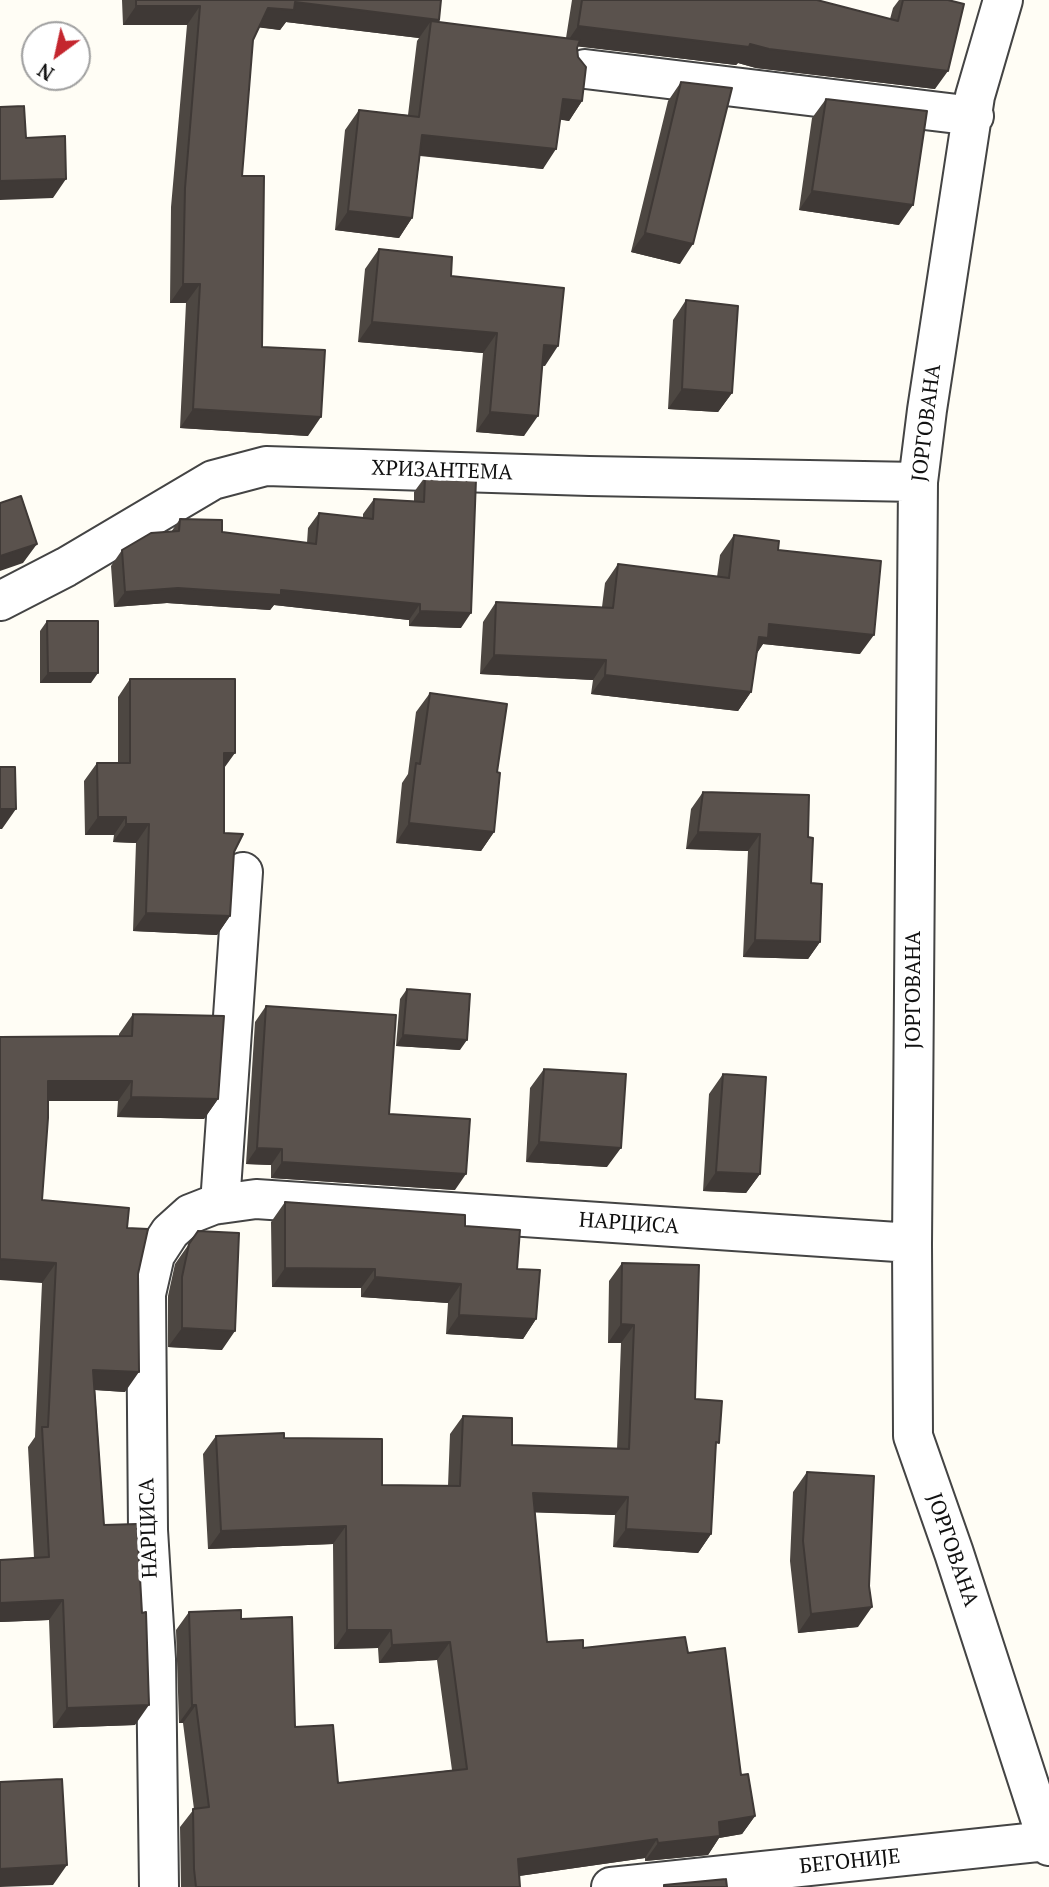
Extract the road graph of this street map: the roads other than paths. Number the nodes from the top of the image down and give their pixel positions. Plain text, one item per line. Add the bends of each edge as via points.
1 (1003, 0) edge
2 (585, 69) edge
3 (974, 116) junction
4 (918, 482) junction
5 (0, 601) edge
6 (243, 872) dead end
7 (220, 1204) junction
8 (912, 1243) junction
9 (1048, 1843) edge
10 (159, 1887) edge
11 (611, 1887) edge

1 - 3 street, ЈОРГОВАНА via 975,96
2 - 3 street
3 - 4 street, ЈОРГОВАНА
4 - 5 street, ХРИЗАНТЕМА via 266,466 213,480
4 - 8 street, ЈОРГОВАНА
6 - 7 street
7 - 8 street, НАРЦИСА via 256,1199
7 - 10 street, НАРЦИСА via 190,1214 170,1232 155,1255 146,1294
8 - 9 street, ЈОРГОВАНА via 913,1436
9 - 11 street, БЕГОНИЈЕ

